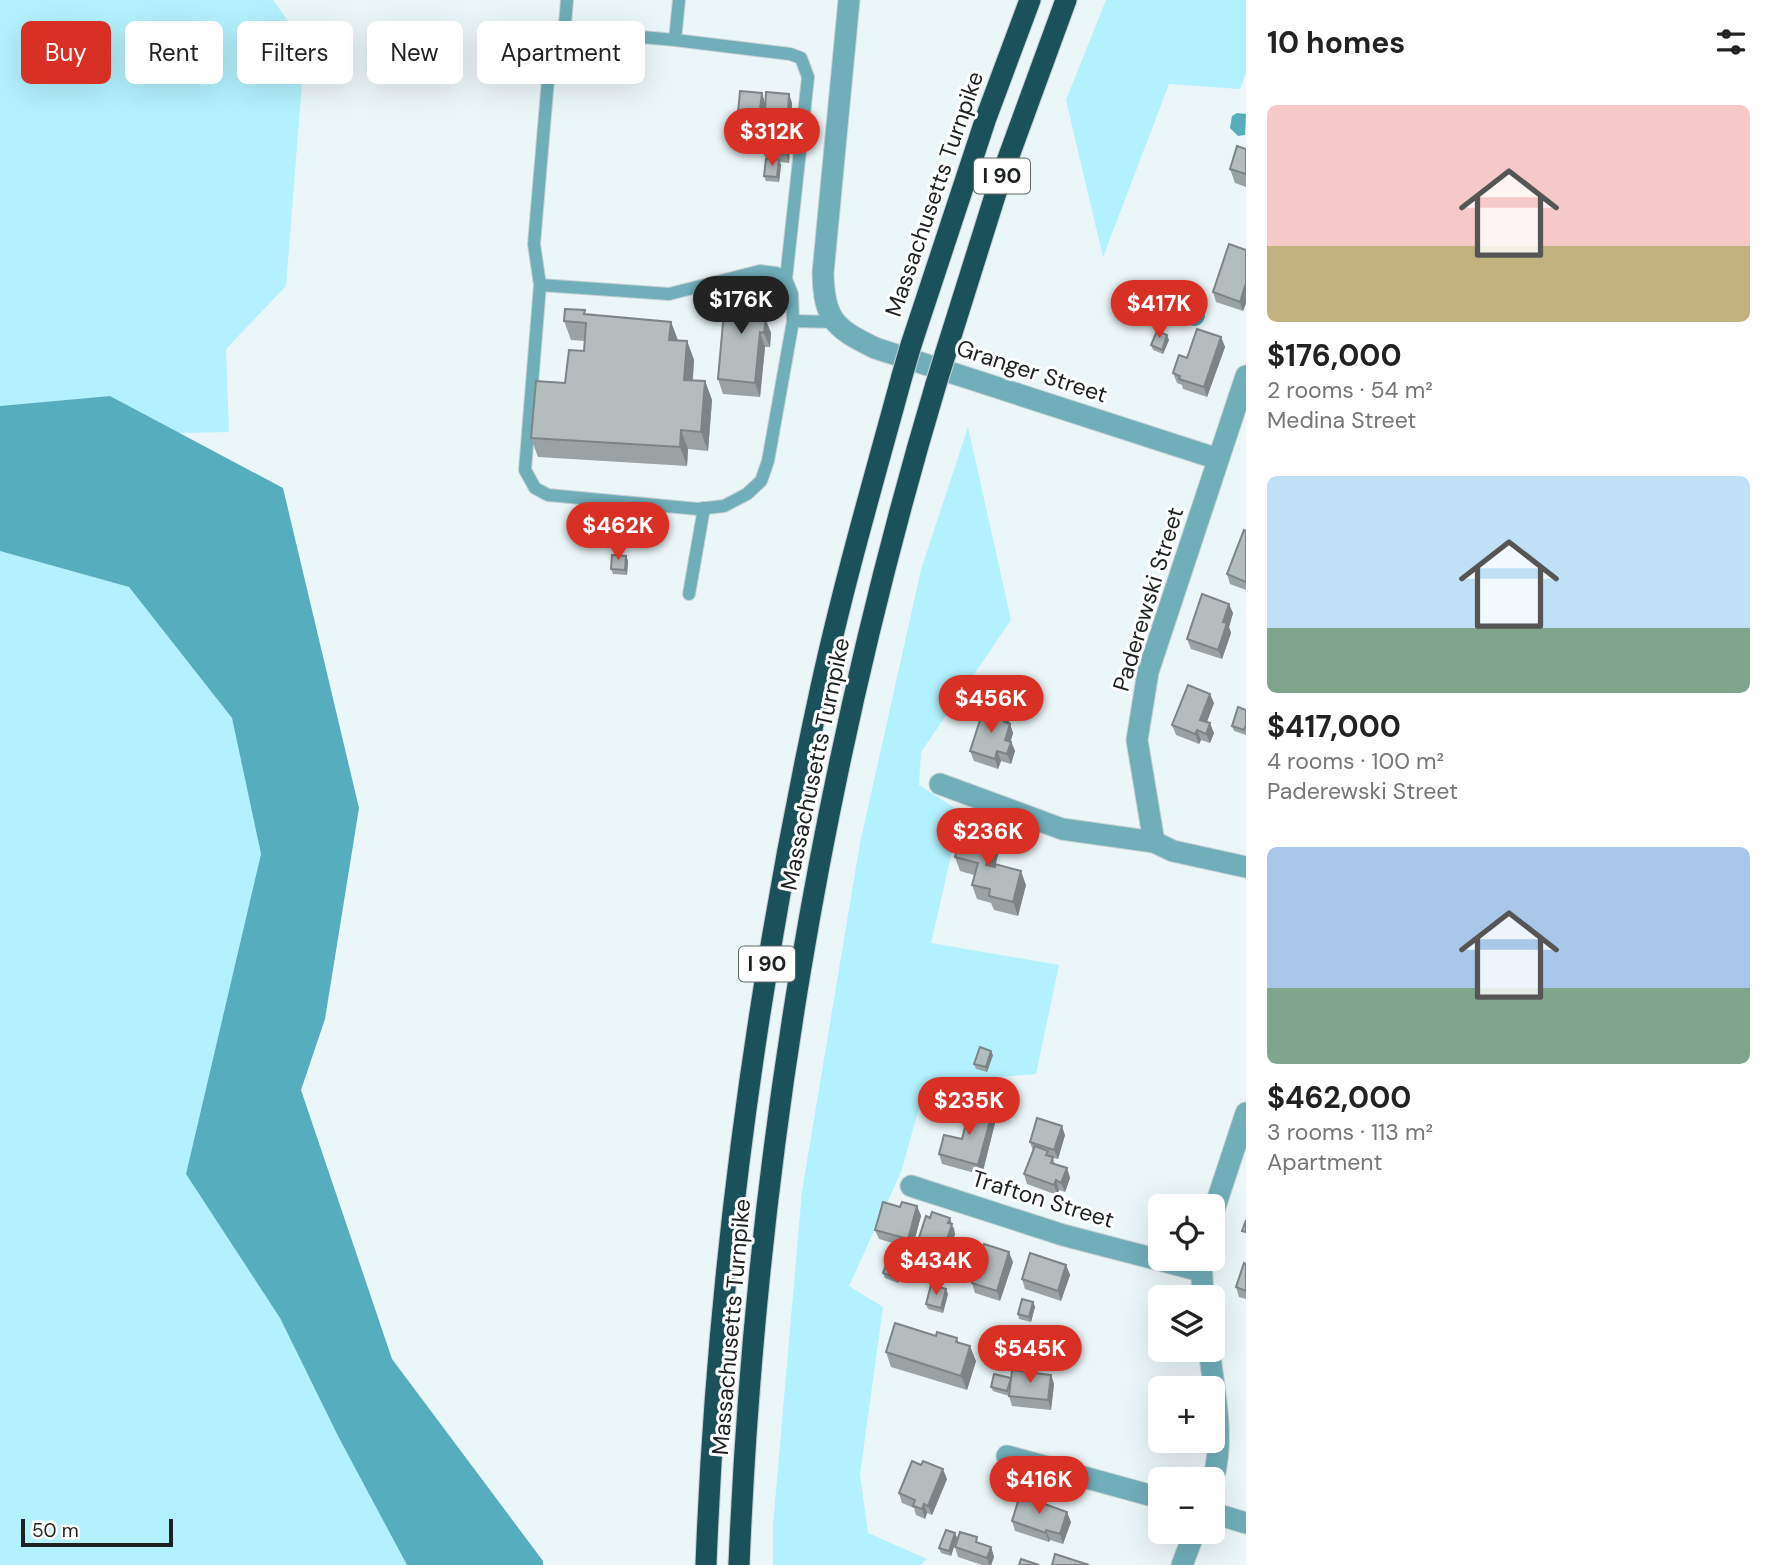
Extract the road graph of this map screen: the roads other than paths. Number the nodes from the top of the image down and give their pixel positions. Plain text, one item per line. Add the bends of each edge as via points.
1 (567, 0) edge
2 (679, 0) edge
3 (849, 0) edge
4 (1030, 0) edge
5 (1066, 0) edge
6 (565, 21) edge
7 (645, 37) edge
8 (675, 40) junction
9 (548, 84) edge
10 (786, 279) junction
11 (540, 285) junction
12 (793, 321) junction
13 (835, 322) junction
14 (1246, 376) edge
15 (1218, 459) junction
16 (704, 508) junction
17 (689, 594) dead end
18 (940, 784) dead end
19 (1154, 842) junction
20 (1246, 867) edge
21 (1246, 1113) edge
22 (911, 1185) dead end
23 (1219, 1194) edge
24 (1148, 1253) edge
25 (1211, 1362) edge
26 (1007, 1456) dead end
27 (1217, 1467) edge
28 (1148, 1495) edge
29 (1225, 1516) edge
30 (1246, 1522) edge
31 (1190, 1544) edge
32 (706, 1565) edge
33 (739, 1565) edge
34 (1182, 1565) edge

1 - 6 lane
2 - 8 lane
3 - 13 street via 823,273 826,307
4 - 32 highway, Massachusetts Turnpike / I 90, bridge via 986,118 902,376 821,684 786,853 728,1246
5 - 33 highway, Massachusetts Turnpike / I 90, bridge via 999,183 944,355 902,504 838,771 774,1152
7 - 8 lane
8 - 10 lane via 801,58 808,77
9 - 11 lane via 534,244
10 - 11 lane via 760,271 669,294
10 - 12 lane
11 - 16 lane via 525,470 535,488 548,495
12 - 13 lane
12 - 16 lane via 761,481 724,506
13 - 15 street, Granger Street via 875,348
14 - 15 street, Paderewski Street
15 - 19 street, Paderewski Street via 1148,672 1137,740
16 - 17 lane
18 - 19 street via 1062,829
19 - 20 street via 1172,851
21 - 23 street
22 - 24 street, Trafton Street via 1063,1235
25 - 27 street
26 - 28 street
29 - 30 street
31 - 34 street

